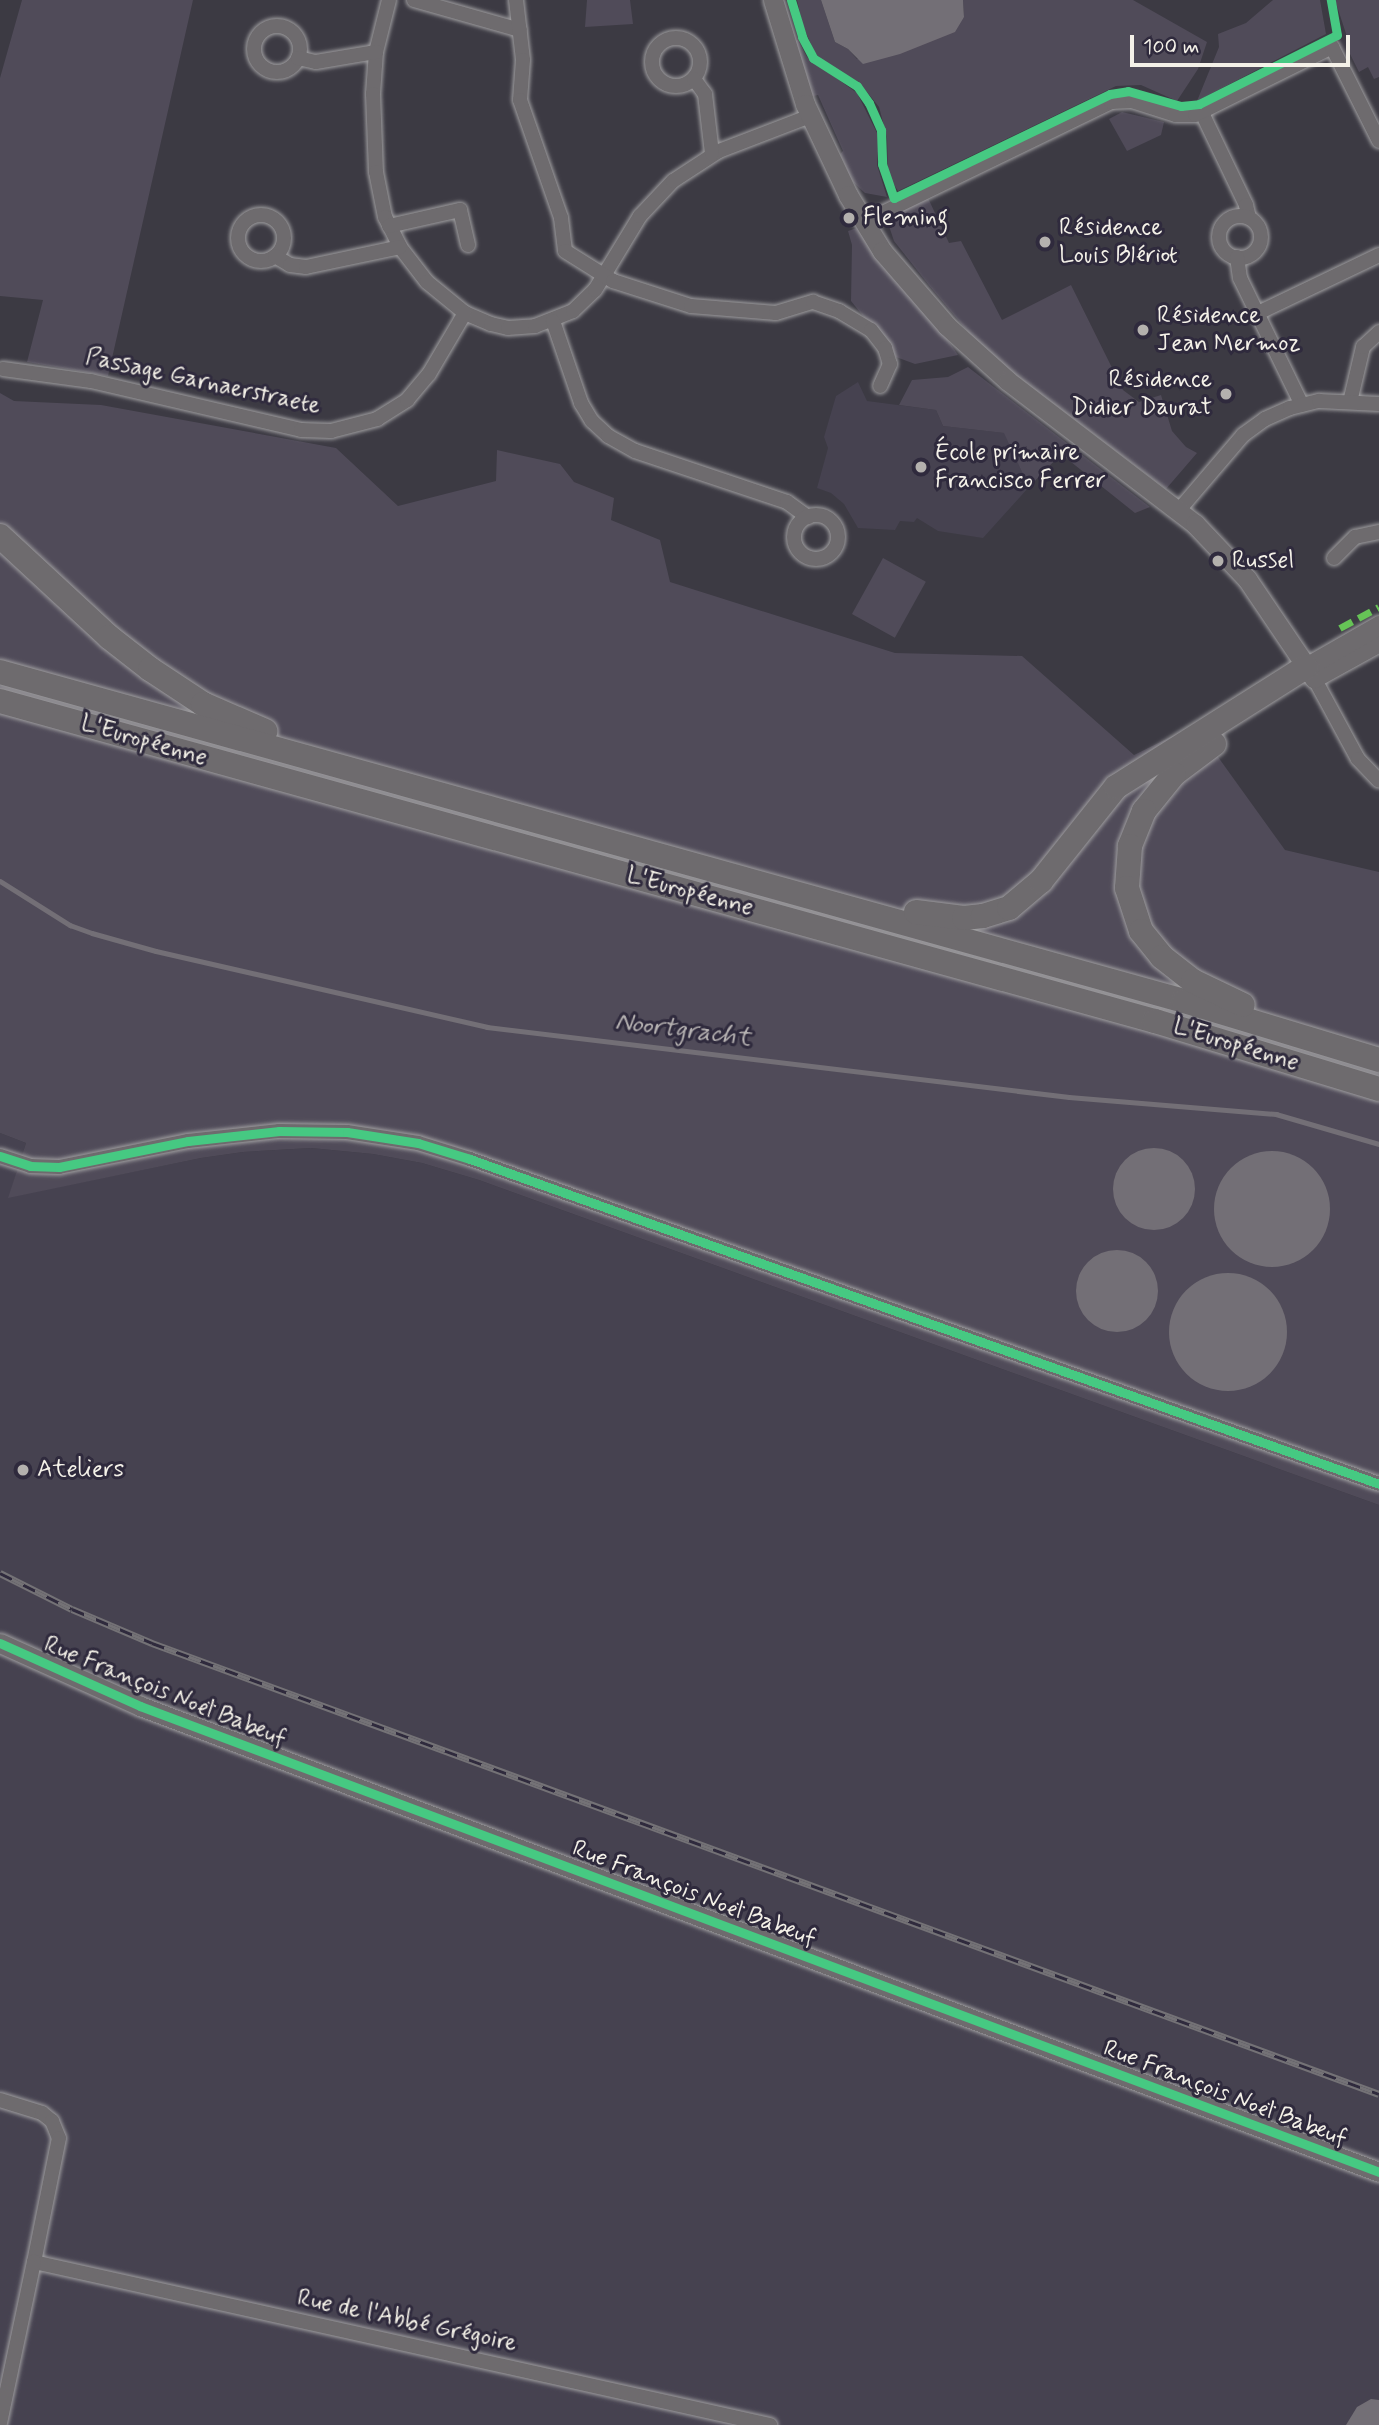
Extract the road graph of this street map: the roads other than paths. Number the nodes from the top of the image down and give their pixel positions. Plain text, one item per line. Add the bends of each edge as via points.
1 (389, 0) edge
2 (414, 0) edge
3 (516, 0) edge
4 (773, 0) edge
5 (520, 30) junction
6 (376, 52) junction
7 (298, 58) dead end
8 (694, 79) dead end
9 (1202, 113) junction
10 (810, 116) junction
11 (1379, 141) edge
12 (712, 154) junction
13 (1249, 218) junction
14 (864, 222) junction
15 (389, 226) junction
16 (468, 245) dead end
17 (400, 247) junction
18 (275, 256) dead end
19 (1379, 256) edge
20 (1237, 257) junction
21 (604, 276) junction
22 (465, 313) junction
23 (1258, 313) junction
24 (553, 320) junction
25 (1379, 332) edge
26 (3, 369) dead end
27 (880, 386) dead end
28 (1350, 401) junction
29 (1379, 404) edge
30 (1302, 405) junction
31 (1179, 510) junction
32 (808, 517) dead end
33 (1379, 532) edge
34 (0, 537) edge
35 (1334, 558) dead end
36 (1379, 625) edge
37 (1379, 642) edge
38 (1310, 673) junction
39 (8, 674) edge
40 (0, 701) edge
41 (0, 719) edge
42 (214, 761) junction
43 (1379, 781) edge
44 (411, 785) junction
45 (680, 859) junction
46 (1379, 1053) edge
47 (1379, 1060) edge
48 (1379, 1089) edge
49 (0, 1156) edge
50 (1379, 1484) edge
51 (0, 1643) edge
52 (0, 2100) edge
53 (1379, 2172) edge
54 (34, 2262) junction
55 (0, 2423) edge
56 (770, 2425) edge

1 - 6 street
2 - 5 street
3 - 5 street
4 - 10 street
5 - 21 street via 520,100 561,218 562,247
6 - 7 street via 316,62
6 - 15 street via 375,163
8 - 12 street via 705,94
9 - 11 street via 1332,47
9 - 13 street
9 - 14 street via 1183,116 1132,101 1111,102
10 - 12 street
10 - 14 street
12 - 21 street via 680,175 646,208
13 - 20 street via 1259,228 1260,243 1251,254
13 - 20 street via 1230,219 1221,231 1222,246
14 - 31 street via 906,280 980,358
15 - 16 street via 460,210
15 - 17 street
17 - 18 street via 306,267
17 - 22 street via 427,282
19 - 23 street
20 - 23 street via 1238,271
21 - 24 street via 579,306
21 - 27 street via 697,307 776,313 813,302 839,311 871,330 885,348 889,368
22 - 24 street via 508,328
22 - 26 street, Passage Garnaerstraete via 429,374 407,400 377,419 331,431 301,430 91,381
23 - 30 street
24 - 32 street via 581,403 608,436 635,451 787,502
25 - 28 street via 1363,347
28 - 29 street
28 - 30 street
30 - 31 street via 1273,414 1249,430
31 - 38 street via 1241,572
33 - 35 street via 1355,537
34 - 44 highway via 109,637 183,692 238,720
36 - 38 street
37 - 38 street
38 - 43 street via 1358,759
38 - 45 highway via 1116,787 1034,890 992,914 954,918 925,914
38 - 46 highway via 1165,783 1131,839 1128,896 1149,943 1193,981 1231,1000
39 - 44 highway, L'Européenne
40 - 42 highway, L'Européenne
41 - 42 highway
42 - 48 highway, L'Européenne via 1155,1021
44 - 45 highway, L'Européenne
45 - 47 highway, L'Européenne via 1184,1000
49 - 50 street via 30,1166 59,1167 201,1139 279,1131 333,1131 418,1143
51 - 53 street, Rue François Noël Babeuf via 149,1710
52 - 54 street via 42,2113 52,2121 59,2138
54 - 55 street
54 - 56 street, Rue de l'Abbé Grégoire

